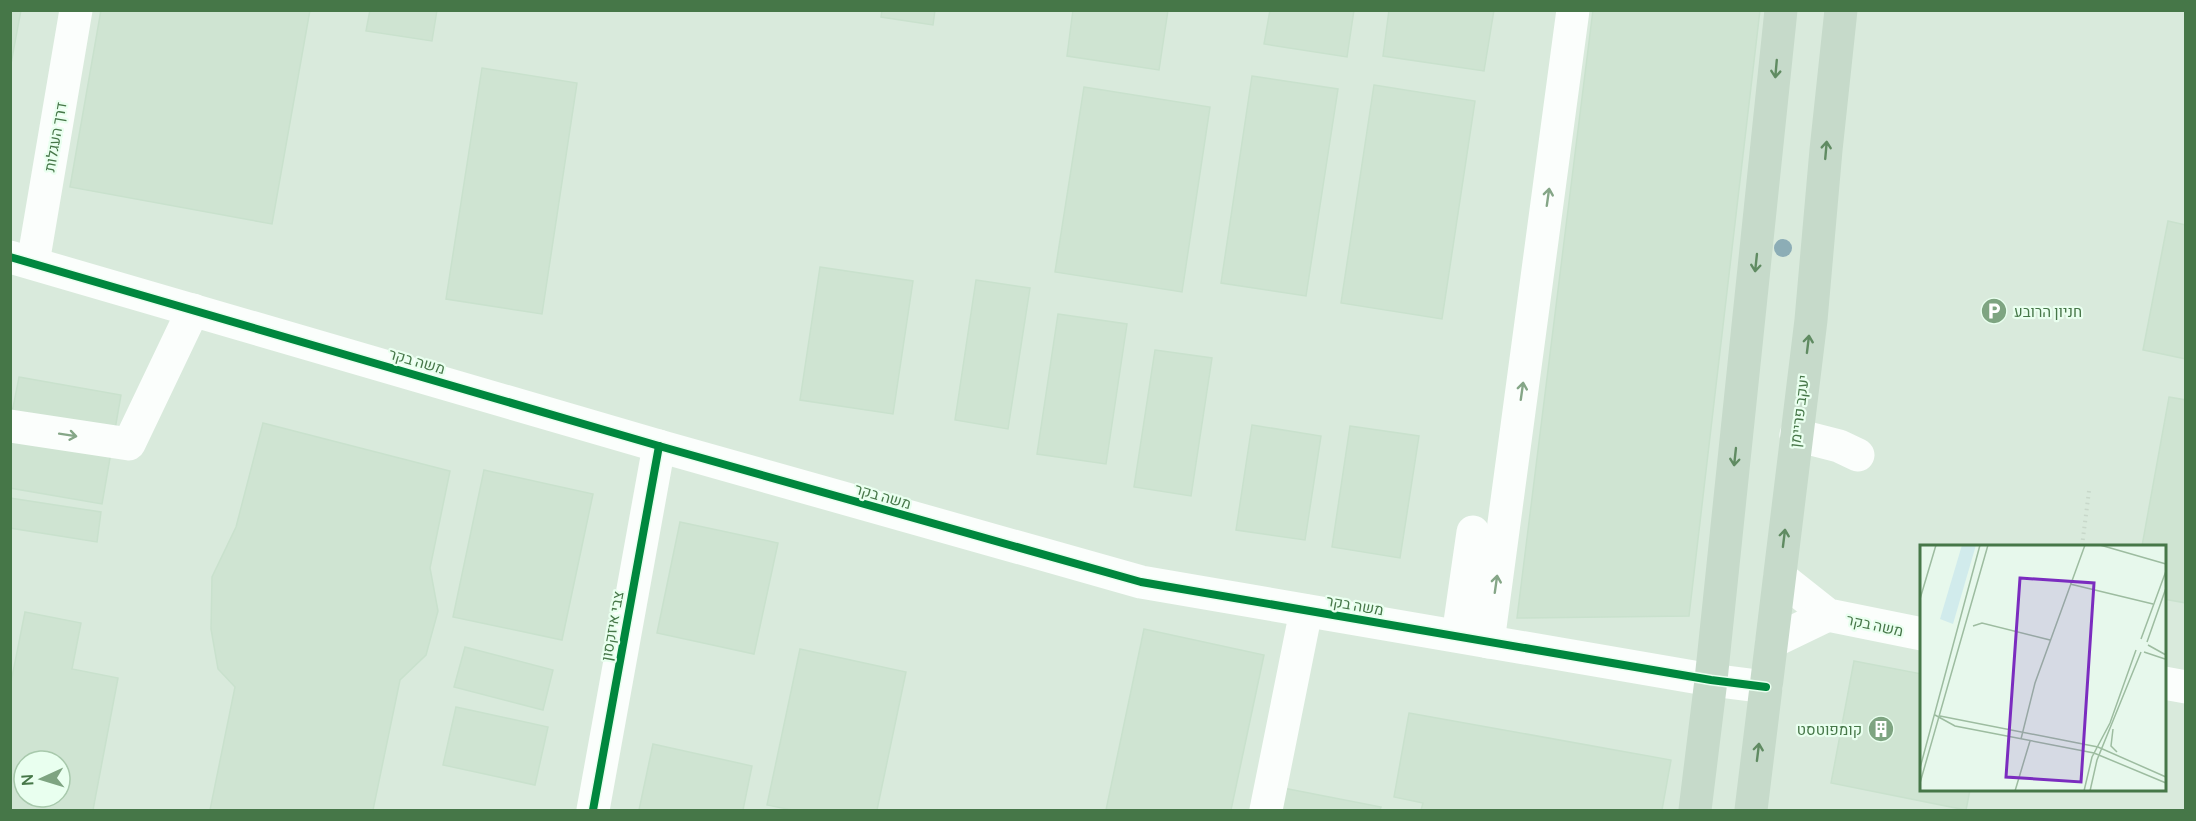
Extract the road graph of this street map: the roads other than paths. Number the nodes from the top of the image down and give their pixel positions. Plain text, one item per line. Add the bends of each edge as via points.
1 (76, 10) edge
2 (1574, 10) edge
3 (1781, 10) edge
4 (1840, 10) edge
5 (22, 260) edge
6 (193, 310) junction
7 (10, 426) edge
8 (659, 446) junction
9 (1473, 532) dead end
10 (1780, 577) junction
11 (1306, 610) junction
12 (1828, 615) junction
13 (1920, 634) edge
14 (1473, 639) junction
15 (1772, 642) junction
16 (1711, 680) junction
17 (2166, 683) edge
18 (1766, 687) junction
19 (2186, 687) edge
20 (593, 810) edge
21 (1266, 810) edge
22 (1695, 810) edge
23 (1751, 810) edge

1 - 5 street, דרך העגלות
14 -> 2 street
3 -> 16 main road
10 -> 4 main road, יעקב פריימן via 1811,320
5 - 6 street, משה בקר
7 -> 6 street via 129,444
6 - 8 street, משה בקר
8 - 11 street, משה בקר via 1141,582
8 - 20 street, צבי איזקסון
9 - 14 street
10 - 12 street, משה בקר
10 - 15 main road, יעקב פריימן
11 - 14 street, משה בקר
11 - 21 street
12 - 13 street, משה בקר
12 - 15 street, משה בקר
14 - 16 street, משה בקר
15 - 18 main road, יעקב פריימן
16 - 18 street, משה בקר
16 - 22 main road
17 - 19 street
23 -> 18 main road, יעקב פריימן

